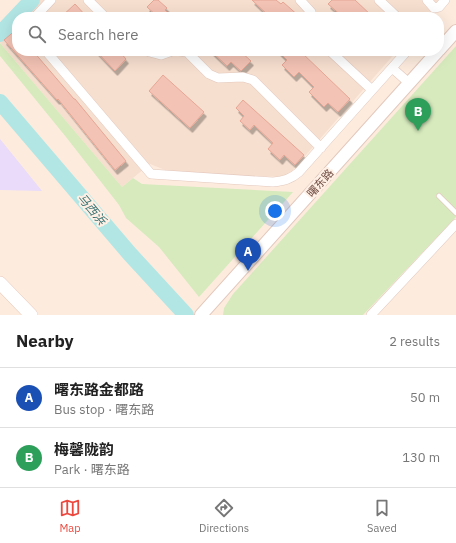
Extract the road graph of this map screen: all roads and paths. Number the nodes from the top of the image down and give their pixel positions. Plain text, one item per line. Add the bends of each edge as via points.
1 (51, 0) edge
2 (88, 0) edge
3 (300, 0) edge
4 (380, 0) edge
5 (426, 0) edge
6 (445, 0) edge
7 (40, 12) edge
8 (100, 12) edge
9 (311, 12) edge
10 (392, 12) edge
11 (456, 32) edge
12 (444, 45) edge
13 (50, 56) edge
14 (191, 56) edge
15 (335, 56) edge
16 (403, 56) edge
17 (434, 56) edge
18 (392, 68) junction
19 (409, 83) junction
20 (372, 90) junction
21 (321, 148) junction
22 (439, 196) dead end
23 (456, 213) edge
24 (455, 226) edge
25 (0, 283) edge
26 (205, 311) edge
27 (31, 315) edge
28 (371, 315) edge

1 - 7 street
2 - 8 street
3 - 9 street
4 - 10 street
5 - 6 street via 434,8 440,7
11 - 12 street, 曙东路
13 - 21 street via 151,174 284,181 299,172
14 - 21 street via 209,74 218,78 243,77 253,80
15 - 20 street
16 - 18 street
17 - 19 street, 曙东路
18 - 19 street
18 - 20 street
19 - 26 street, 曙东路
20 - 21 street
22 - 23 lane
24 - 28 street
25 - 27 main road

